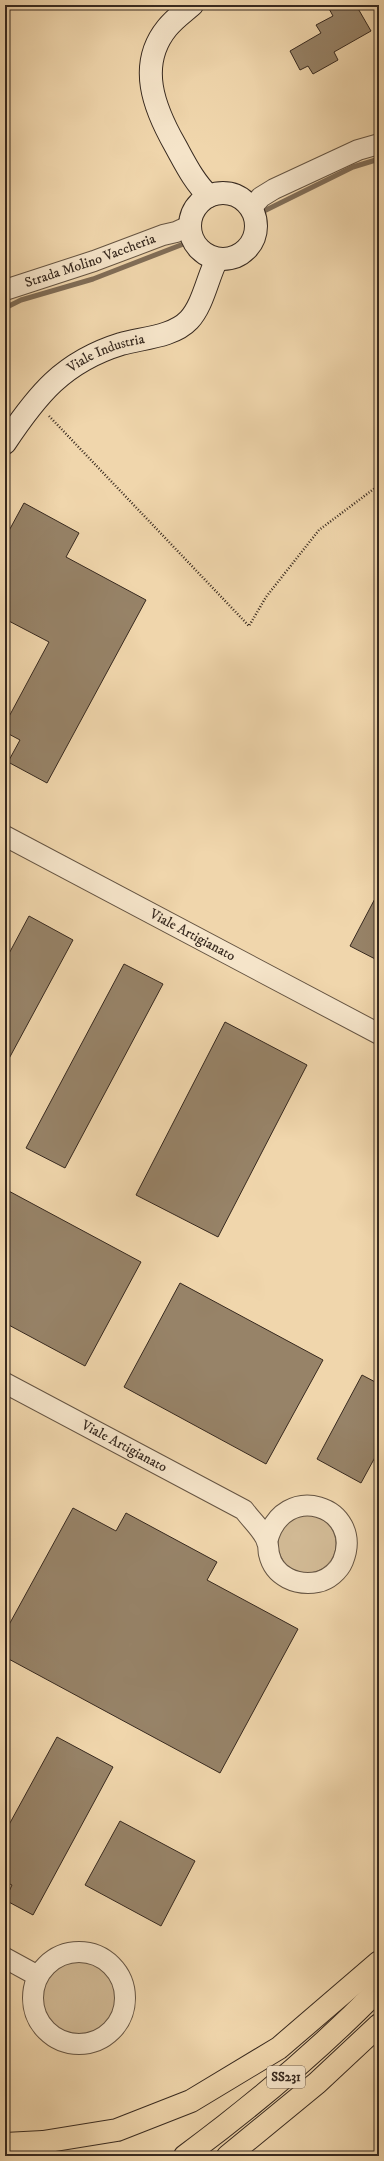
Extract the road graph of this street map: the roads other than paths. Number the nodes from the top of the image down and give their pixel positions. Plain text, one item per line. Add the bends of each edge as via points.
1 (192, 5) edge
2 (379, 144) edge
3 (202, 194) junction
4 (252, 202) junction
5 (185, 231) junction
6 (211, 264) junction
7 (5, 290) edge
8 (5, 443) edge
9 (5, 836) edge
10 (379, 1034) edge
11 (5, 1383) edge
12 (244, 1510) junction
13 (287, 1510) junction
14 (267, 1542) junction
15 (5, 1958) edge
16 (379, 1962) edge
17 (38, 1976) junction
18 (379, 1989) edge
19 (379, 2025) edge
20 (5, 2144) edge
21 (185, 2156) edge
22 (228, 2156) edge

1 - 3 street via 161,36 154,50 150,71 154,101 164,126
2 - 4 street via 358,150
3 - 4 street via 228,193
3 - 5 street
4 - 6 street via 256,227 251,245 236,257
5 - 6 street
5 - 7 street, Strada Molino Vaccheria via 162,235 94,261
6 - 8 street, Viale Industria via 201,301 188,320 166,333 120,345 84,360 52,382
9 - 10 street, Viale Artigianato
11 - 12 street, Viale Artigianato
12 - 13 street
12 - 14 street
13 - 14 street via 270,1529
13 - 14 street via 299,1505 312,1505 336,1516 347,1540 346,1553 341,1565 333,1575 321,1582 295,1582 274,1567
15 - 17 street
16 - 20 highway via 279,2048 191,2101 117,2130 43,2142
17 - 17 street via 33,1990 33,2006 38,2020 47,2032 60,2041 90,2043 105,2037 116,2026 123,2013 126,1998 123,1983 116,1969 104,1958 90,1952 75,1951 60,1955 47,1963
18 - 21 highway, SS231 via 301,2063 239,2116
19 - 22 highway, SS231 via 317,2083

